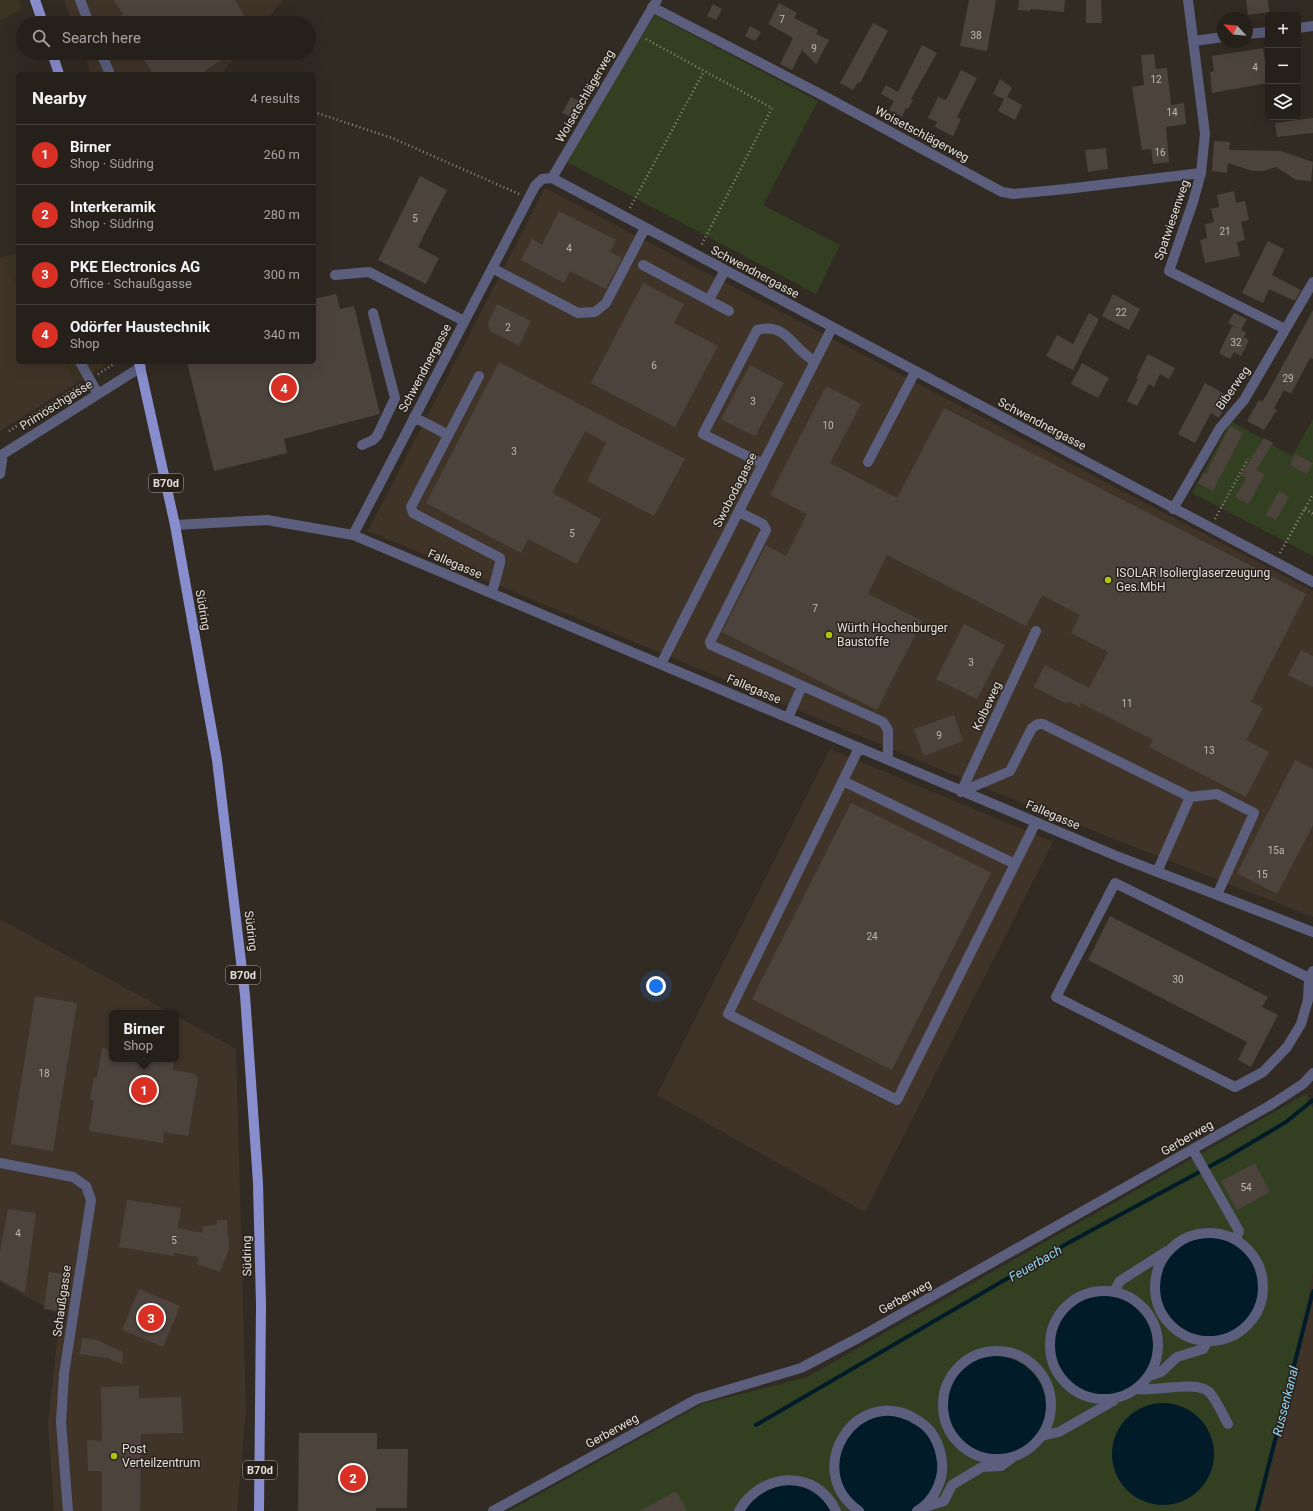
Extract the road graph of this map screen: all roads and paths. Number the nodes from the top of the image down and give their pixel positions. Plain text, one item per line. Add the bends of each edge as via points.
1 (35, 0) edge
2 (80, 0) edge
3 (1188, 0) edge
4 (655, 4) edge
5 (41, 16) edge
6 (86, 16) edge
7 (1313, 26) edge
8 (1301, 28) edge
9 (1265, 32) edge
10 (1253, 33) edge
11 (637, 34) junction
12 (1217, 38) edge
13 (1194, 41) junction
14 (56, 60) edge
15 (104, 60) edge
16 (704, 71) junction
17 (58, 72) edge
18 (109, 72) edge
19 (316, 113) edge
20 (1201, 173) junction
21 (552, 178) junction
22 (529, 198) junction
23 (625, 217) junction
24 (645, 228) junction
25 (696, 255) junction
26 (642, 265) dead end
27 (492, 268) junction
28 (725, 270) junction
29 (335, 275) dead end
30 (1313, 282) edge
31 (708, 300) junction
32 (729, 311) dead end
33 (373, 313) dead end
34 (464, 321) junction
35 (832, 328) junction
36 (1285, 329) junction
37 (815, 361) junction
38 (81, 364) edge
39 (114, 364) edge
40 (140, 365) edge
41 (915, 372) junction
42 (479, 376) dead end
43 (90, 379) junction
44 (98, 394) junction
45 (414, 418) junction
46 (8, 431) dead end
47 (448, 435) junction
48 (362, 445) dead end
49 (1248, 459) dead end
50 (868, 462) dead end
51 (763, 464) junction
52 (0, 474) edge
53 (1313, 494) edge
54 (1173, 509) junction
55 (1305, 509) junction
56 (738, 512) junction
57 (1313, 514) edge
58 (175, 525) junction
59 (1210, 528) junction
60 (353, 535) junction
61 (1275, 562) junction
62 (1313, 582) edge
63 (492, 593) junction
64 (1036, 632) dead end
65 (661, 664) junction
66 (802, 686) junction
67 (788, 718) junction
68 (859, 748) junction
69 (888, 760) junction
70 (843, 781) junction
71 (961, 792) junction
72 (1190, 797) junction
73 (1036, 822) junction
74 (1015, 864) junction
75 (1157, 872) junction
76 (1217, 895) junction
77 (1313, 932) edge
78 (1311, 975) edge
79 (1313, 1073) edge
80 (1193, 1150) junction
81 (0, 1163) edge
82 (1236, 1239) junction
83 (1170, 1249) junction
84 (1114, 1292) junction
85 (1163, 1315) junction
86 (1152, 1320) junction
87 (1208, 1341) junction
88 (1056, 1370) junction
89 (1149, 1376) junction
90 (1043, 1377) junction
91 (1136, 1389) junction
92 (1120, 1397) junction
93 (1228, 1424) dead end
94 (949, 1429) junction
95 (934, 1436) junction
96 (1042, 1436) junction
97 (1013, 1457) junction
98 (844, 1497) junction
99 (835, 1508) edge
100 (919, 1510) edge
101 (68, 1511) edge
102 (259, 1511) edge
103 (493, 1511) edge
104 (739, 1511) edge
105 (859, 1511) edge

1 - 5 main road
2 - 6 street
3 - 13 street, Spatwiesenweg
4 - 11 street, Woisetschlägerweg
4 - 20 street, Woisetschlägerweg via 1002,192 1014,194
7 - 8 street
9 - 10 street
11 - 16 path
11 - 21 street, Woisetschlägerweg
12 - 13 street
13 - 20 street, Spatwiesenweg via 1204,134
14 - 17 main road
15 - 18 street
16 - 23 path
16 - 25 path via 772,108
19 - 22 path via 392,138
20 - 36 street, Spatwiesenweg via 1169,271
21 - 22 street, Schwendnergasse via 542,179
21 - 23 street, Schwendnergasse
22 - 27 street, Schwendnergasse
23 - 24 street, Schwendnergasse
24 - 25 street, Schwendnergasse
24 - 27 street via 606,303 595,312 578,313
25 - 28 street, Schwendnergasse
26 - 31 street
27 - 34 street, Schwendnergasse
28 - 31 street
28 - 35 street, Schwendnergasse
29 - 34 street via 369,272
30 - 36 street, Biberweg
31 - 32 street
33 - 48 street via 395,398 377,436
34 - 45 street, Schwendnergasse
35 - 37 street, Swobodagasse
35 - 41 street, Schwendnergasse
36 - 54 street, Biberweg via 1244,400 1220,428
37 - 51 street, Swobodagasse
37 - 51 street via 806,357 783,332 768,327 757,330 703,434
38 - 43 street
39 - 43 path
40 - 44 street, Primoschgasse
40 - 58 main road, Südring / B70d
41 - 50 street
41 - 54 street, Schwendnergasse
42 - 47 street
43 - 44 street
43 - 46 path
44 - 52 street, Primoschgasse via 3,454
45 - 47 street
45 - 60 street, Schwendnergasse
47 - 63 street via 411,510 500,558
49 - 59 path
51 - 56 street, Swobodagasse
53 - 55 path
54 - 59 street, Schwendnergasse
55 - 57 path
55 - 61 path
56 - 65 street, Swobodagasse
56 - 66 street via 763,524 766,530 710,642 711,645
58 - 60 street, Fallegasse via 267,520
58 - 102 main road, Südring / B70d via 216,760 246,995 258,1183 261,1305
59 - 61 street, Schwendnergasse
60 - 63 street, Fallegasse
61 - 62 street, Schwendnergasse
63 - 65 street, Fallegasse
64 - 71 street, Kolbeweg
65 - 67 street, Fallegasse
66 - 67 street
66 - 69 street via 886,725
67 - 68 street, Fallegasse
68 - 69 street, Fallegasse
68 - 70 street
69 - 71 street, Fallegasse
70 - 74 street
70 - 74 street via 728,1014 897,1100
71 - 72 street via 1010,771 1032,728 1043,724
71 - 73 street, Fallegasse
72 - 75 street
72 - 76 street via 1217,794 1254,813
73 - 74 street
73 - 75 street, Fallegasse
75 - 76 street, Fallegasse
76 - 77 street, Fallegasse
78 - 78 street via 1308,1000 1301,1024 1287,1047 1263,1072 1235,1087 1056,997 1114,884
79 - 80 street, Gerberweg via 1303,1084 1269,1106
80 - 82 street via 1239,1231
80 - 103 street, Gerberweg via 867,1334 801,1368 697,1399
81 - 101 street, Schaußgasse via 73,1177 86,1186 91,1200 65,1368 61,1422
82 - 83 street via 1219,1233 1201,1233 1184,1239
82 - 87 street via 1250,1250 1260,1266 1264,1283 1262,1301 1254,1318 1242,1331 1226,1339
83 - 84 street via 1120,1281
83 - 85 street via 1160,1264 1155,1281 1156,1299
84 - 86 street via 1130,1298 1144,1309
84 - 88 street via 1096,1292 1079,1297 1065,1308 1055,1323 1050,1340 1051,1358
85 - 86 street
85 - 87 street via 1175,1329 1190,1338
86 - 89 street via 1158,1342 1156,1360
87 - 89 street via 1203,1349 1177,1358 1161,1372
88 - 90 street
88 - 92 street via 1069,1388 1085,1396 1102,1400
89 - 91 street
90 - 94 street via 1038,1368 1023,1357 1006,1351 989,1351 972,1356 958,1367 948,1382 943,1399 944,1417
90 - 96 street via 1051,1401 1049,1419
91 - 92 street
91 - 93 street via 1149,1391 1186,1386 1203,1388 1210,1393
92 - 96 street via 1059,1432
94 - 95 street
94 - 97 street via 962,1447 978,1456 995,1460
95 - 98 street via 924,1424 910,1415 899,1412 878,1412 863,1417 850,1427 840,1440 835,1456 834,1472
95 - 100 street via 941,1451 940,1483 932,1497
96 - 97 street via 1029,1449
97 - 100 street via 1001,1466 982,1467 952,1485 944,1501
98 - 99 street
98 - 105 street
99 - 104 street via 822,1492 807,1484 791,1480 774,1482 758,1488 745,1500

